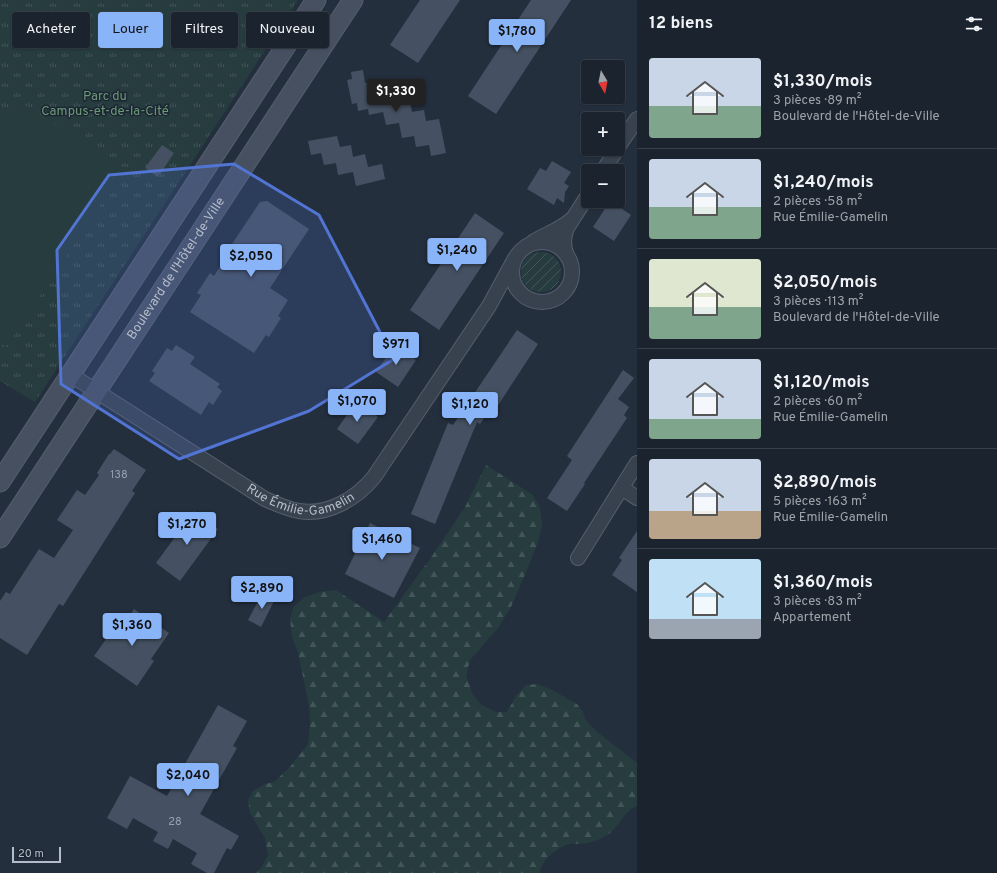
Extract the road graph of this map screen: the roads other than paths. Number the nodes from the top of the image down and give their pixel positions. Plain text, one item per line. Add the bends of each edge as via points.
1 (316, 0) edge
2 (353, 0) edge
3 (637, 119) edge
4 (625, 136) edge
5 (581, 206) edge
6 (576, 214) junction
7 (527, 246) junction
8 (568, 257) junction
9 (514, 260) junction
10 (532, 301) junction
11 (489, 306) junction
12 (70, 375) junction
13 (96, 392) junction
14 (637, 463) edge
15 (0, 482) edge
16 (622, 488) junction
17 (637, 498) edge
18 (0, 538) edge
19 (578, 558) dead end

1 - 12 main road
2 - 13 main road, Boulevard de l'Hôtel-de-Ville
3 - 4 street
5 - 6 street
6 - 7 street, Rue Émilie-Gamelin via 563,226
6 - 8 street via 565,233 564,245
7 - 8 street via 536,242 546,242 557,245
7 - 9 street, Rue Émilie-Gamelin
8 - 10 street via 572,270 571,280 561,297 542,303
9 - 10 street via 512,280 516,289
9 - 11 street, Rue Émilie-Gamelin
10 - 11 street via 503,298
11 - 13 street, Rue Émilie-Gamelin via 366,488 345,502 318,511 301,512 265,499
12 - 13 street, Rue Émilie-Gamelin
12 - 15 main road
13 - 18 main road, Boulevard de l'Hôtel-de-Ville
14 - 16 street
16 - 17 street
16 - 19 street

